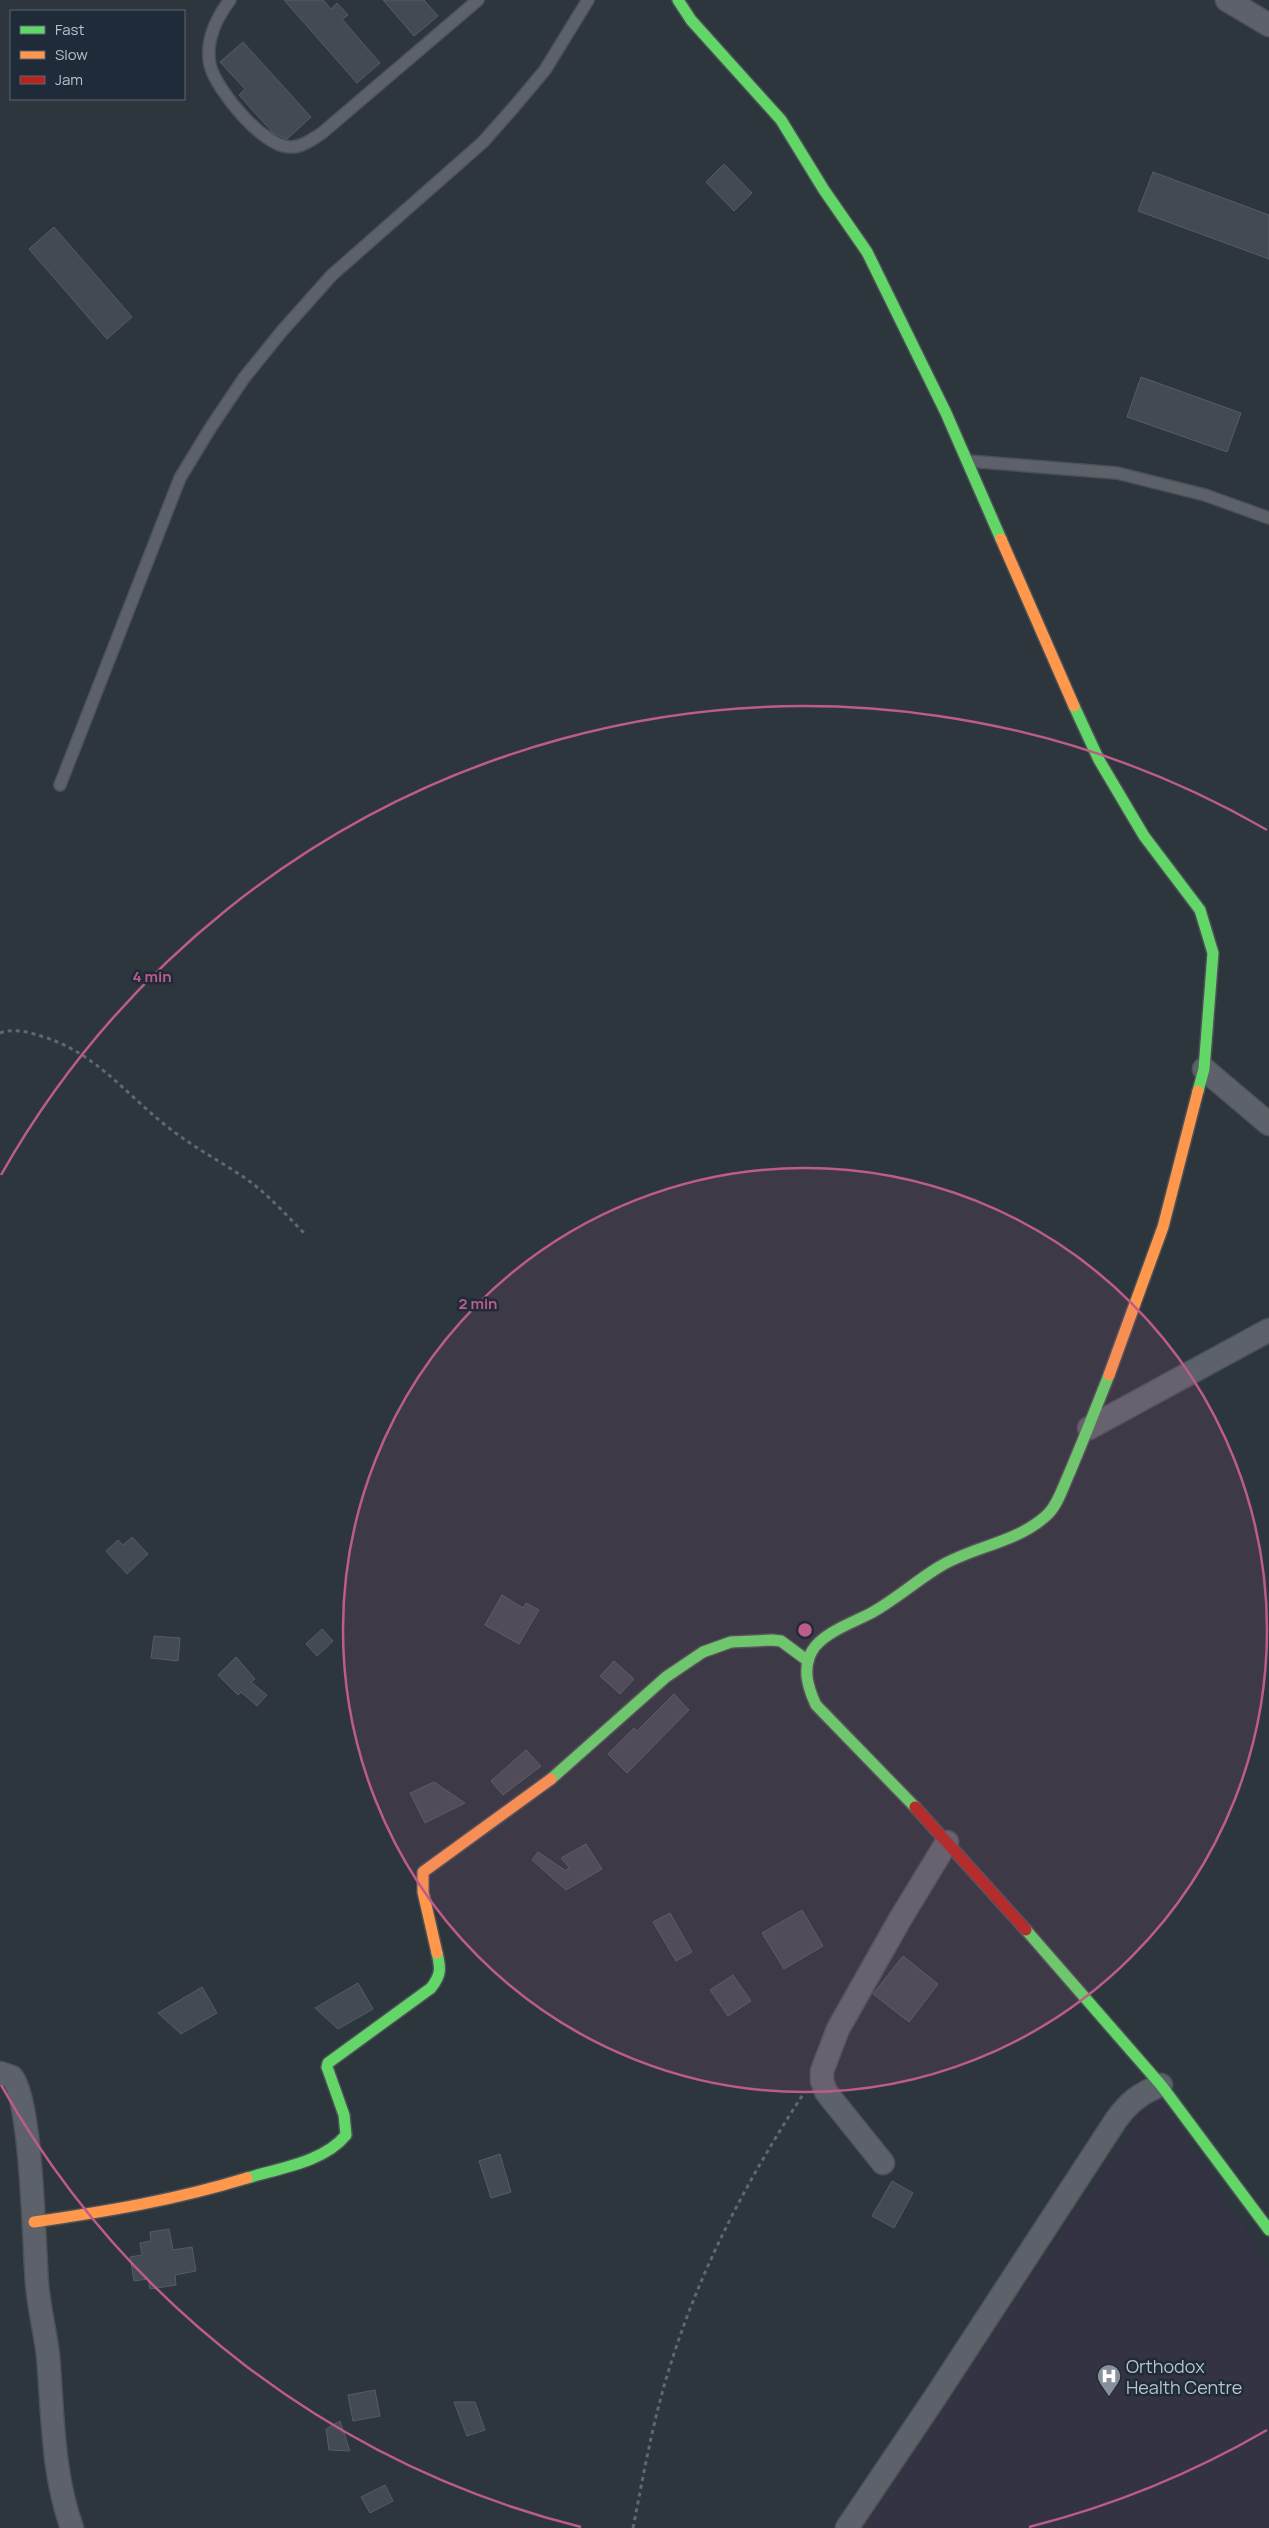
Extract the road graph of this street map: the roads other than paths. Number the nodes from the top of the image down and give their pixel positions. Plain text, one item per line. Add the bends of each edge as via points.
1 (230, 0) edge
2 (478, 0) edge
3 (588, 0) edge
4 (678, 0) edge
5 (1227, 0) edge
6 (1269, 25) edge
7 (968, 462) junction
8 (1269, 518) edge
9 (60, 785) dead end
10 (1204, 1068) junction
11 (1269, 1124) edge
12 (1269, 1330) edge
13 (1089, 1428) junction
14 (808, 1662) junction
15 (947, 1842) junction
16 (0, 2073) edge
17 (1162, 2085) junction
18 (883, 2163) dead end
19 (34, 2222) junction
20 (1269, 2230) edge
21 (72, 2528) edge
22 (847, 2528) edge

1 - 2 lane via 210,38 210,65 228,97 249,122 277,146 292,148 322,133
3 - 9 lane via 545,70 502,121 483,142 332,275 244,378 211,427 180,478
4 - 7 street via 691,20 780,120 867,252
5 - 6 street
7 - 8 lane via 1117,473 1205,495
7 - 10 street via 1099,760 1144,836 1200,910 1213,953
10 - 11 street
10 - 13 street via 1163,1227
12 - 13 street
13 - 14 street via 1060,1495 1050,1512 1039,1522 940,1566 880,1608 828,1636 812,1652
14 - 15 street via 807,1681 816,1705
14 - 19 street via 780,1641 772,1640 731,1642 702,1652 666,1677 541,1788 424,1870 421,1884 439,1956 440,1977 431,1988 328,2063 326,2067 346,2124 346,2135 337,2146 318,2156 197,2193 126,2209
15 - 17 street
15 - 18 street via 838,2029 821,2078 826,2092
16 - 19 street via 8,2074 16,2082 21,2097
17 - 20 street
17 - 22 street via 1142,2092 1116,2120
19 - 21 street via 37,2286 47,2352 54,2449

